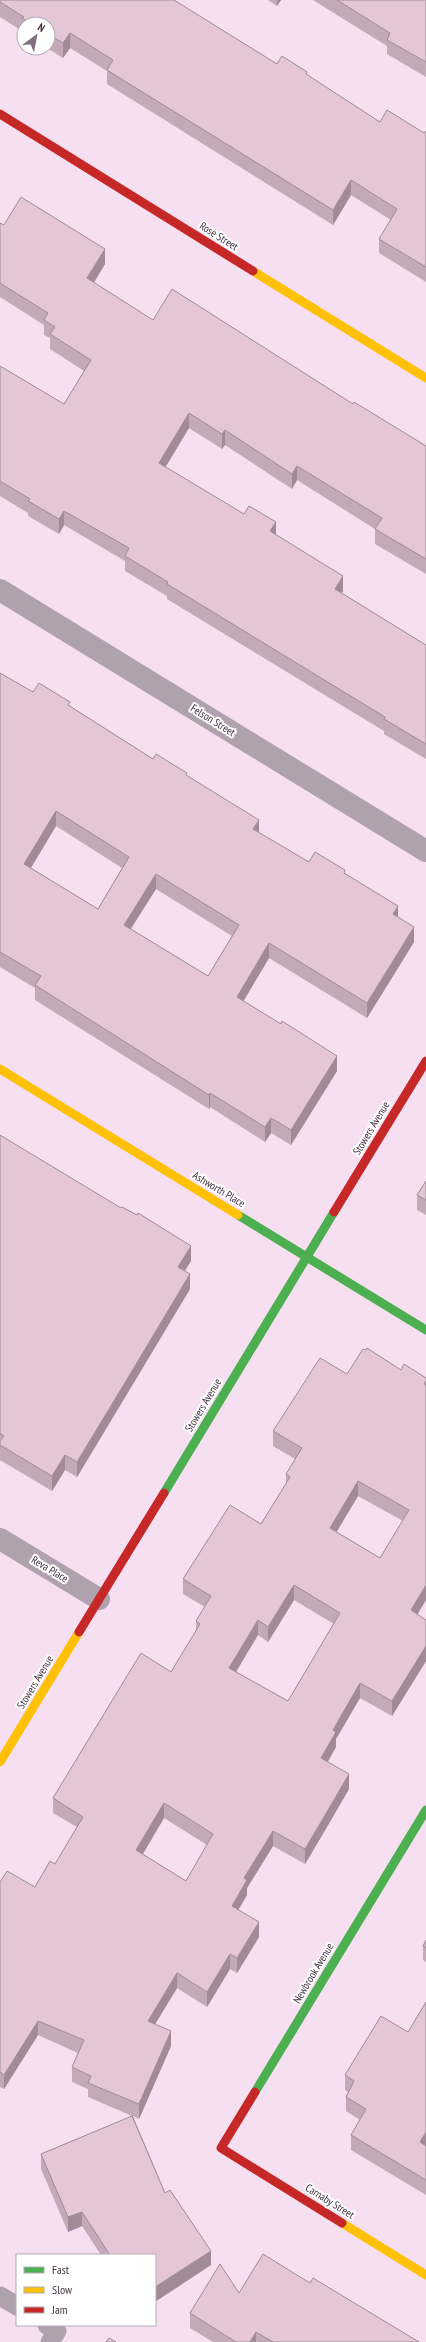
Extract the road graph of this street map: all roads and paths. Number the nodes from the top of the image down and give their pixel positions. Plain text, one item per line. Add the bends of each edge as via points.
1 (0, 114) edge
2 (426, 378) edge
3 (0, 590) edge
4 (426, 851) edge
5 (426, 1061) edge
6 (0, 1068) edge
7 (307, 1256) junction
8 (426, 1330) edge
9 (0, 1539) edge
10 (99, 1599) junction
11 (0, 1762) edge
12 (426, 1810) edge
13 (221, 2148) joint
14 (426, 2275) edge
15 (0, 2296) edge
16 (16, 2305) edge
17 (49, 2326) edge
18 (50, 2342) edge

1 - 2 street, Rose Street
3 - 4 street, Felson Street
5 - 7 street, Stowers Avenue
6 - 7 street, Ashworth Place
7 - 8 street, Ashworth Place
7 - 10 street, Stowers Avenue
9 - 10 street, Reva Place
10 - 11 street, Stowers Avenue
12 - 13 street, Newbrook Avenue
13 - 14 street, Carnaby Street
15 - 16 lane
17 - 18 lane via 57,2331

